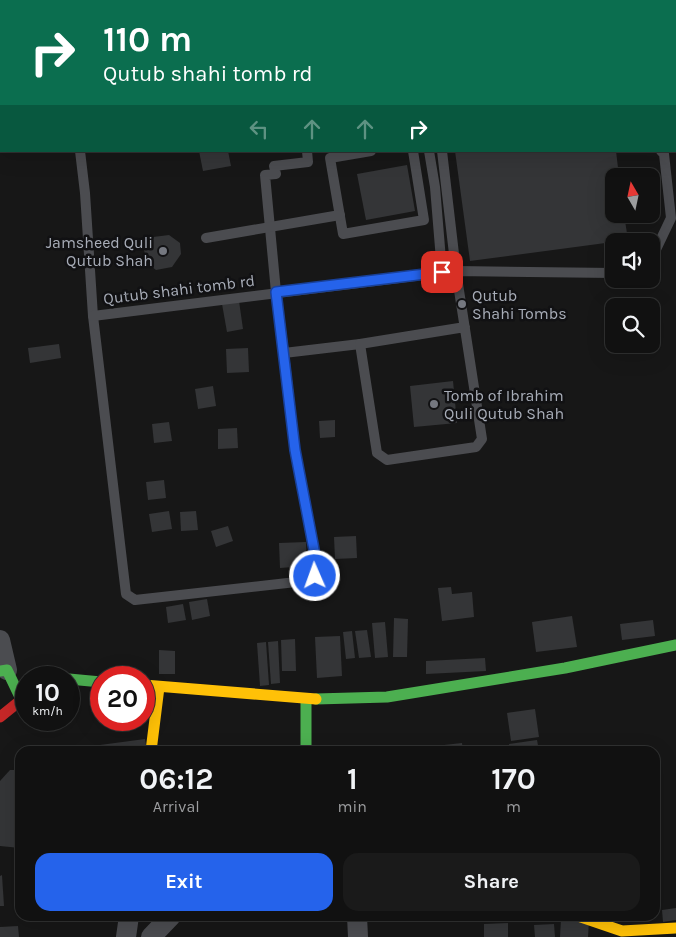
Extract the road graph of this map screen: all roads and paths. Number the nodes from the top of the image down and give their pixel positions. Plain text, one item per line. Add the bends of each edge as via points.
1 (80, 152) edge
2 (307, 152) edge
3 (365, 152) edge
4 (412, 152) edge
5 (429, 152) edge
6 (442, 152) edge
7 (662, 152) edge
8 (434, 187) junction
9 (419, 189) junction
10 (340, 215) junction
11 (270, 227) junction
12 (206, 238) dead end
13 (660, 242) edge
14 (456, 271) junction
15 (442, 272) junction
16 (605, 273) edge
17 (276, 292) junction
18 (93, 316) junction
19 (465, 327) junction
20 (360, 344) junction
21 (284, 354) junction
22 (0, 640) edge
23 (676, 645) edge
24 (3, 671) edge
25 (15, 686) edge
26 (155, 686) edge
27 (159, 687) junction
28 (306, 699) junction
29 (15, 705) edge
30 (0, 717) edge
31 (152, 746) edge
32 (306, 746) edge
33 (128, 921) edge
34 (166, 921) edge
35 (357, 921) edge
36 (596, 921) edge
37 (676, 928) edge
38 (621, 934) edge
39 (126, 937) edge
40 (151, 937) edge
41 (358, 937) edge

1 - 18 lane, Qutub shahi tomb rd
2 - 11 lane via 308,162 274,166 276,174 265,175
3 - 10 lane via 330,158
4 - 9 lane
5 - 8 lane
6 - 14 lane
7 - 13 lane via 672,218
8 - 9 lane
8 - 15 lane
9 - 10 lane via 424,220 343,234
10 - 11 lane
11 - 12 lane
11 - 17 lane
14 - 15 lane, Qutub shahi tomb rd
14 - 16 lane, Qutub shahi tomb rd
14 - 19 lane
15 - 17 lane, Qutub shahi tomb rd
17 - 18 lane, Qutub shahi tomb rd
17 - 21 lane
18 - 21 lane via 126,594 135,600 306,581 315,576 316,560 295,450
19 - 20 lane
19 - 20 lane via 482,439 476,446 387,460 377,452
20 - 21 lane
22 - 24 street
23 - 28 street via 565,668 387,697
24 - 25 street
26 - 27 street
27 - 28 street
27 - 31 street
28 - 32 street
29 - 30 street
33 - 39 street
34 - 40 street
35 - 41 street
36 - 38 street
37 - 38 street

